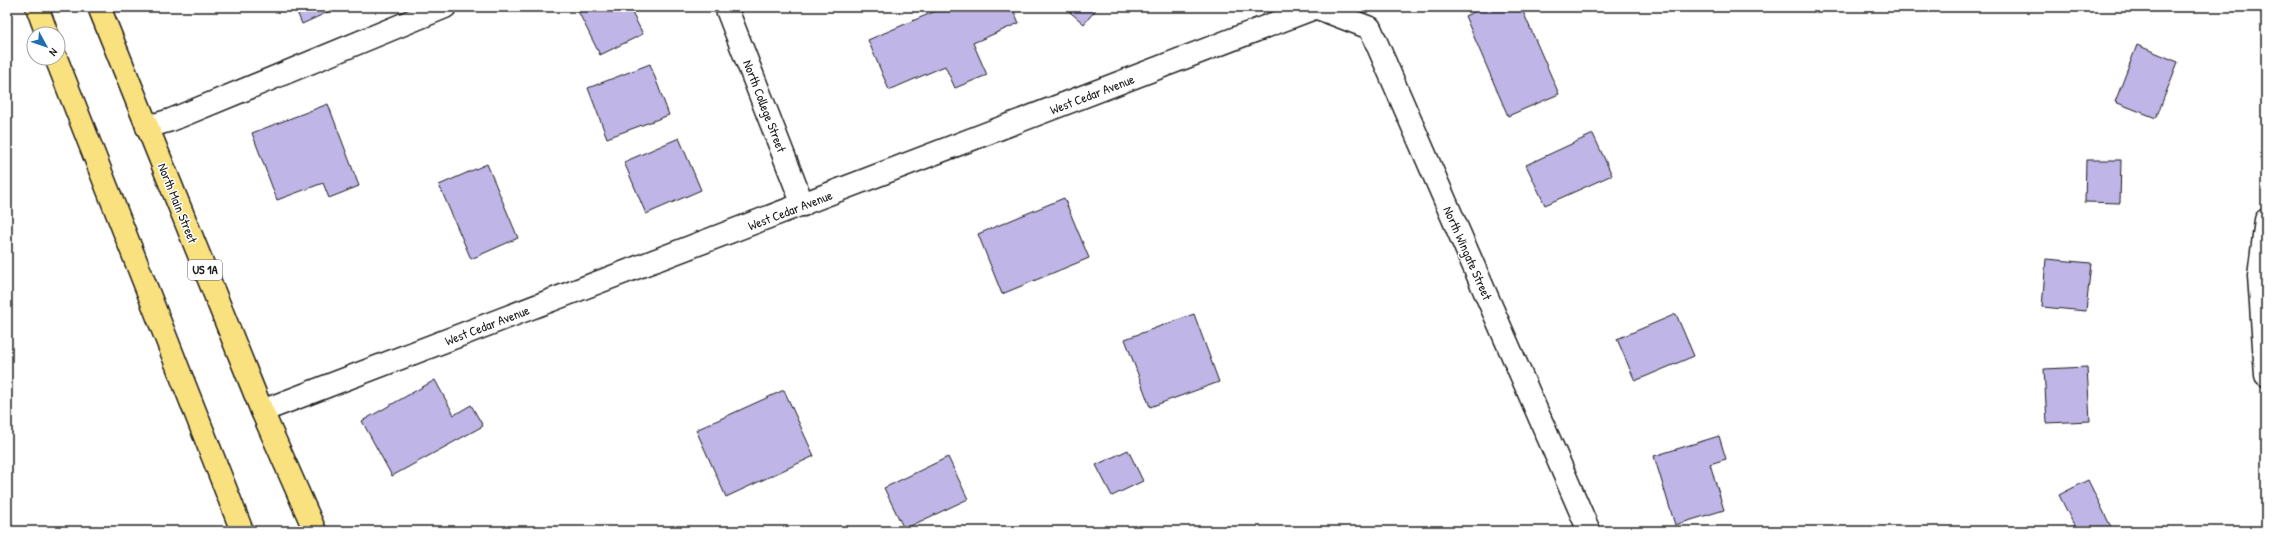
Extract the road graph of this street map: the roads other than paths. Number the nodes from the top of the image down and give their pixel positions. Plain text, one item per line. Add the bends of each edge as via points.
1 (36, 7) edge
2 (99, 7) edge
3 (445, 7) edge
4 (726, 7) edge
5 (1316, 7) edge
6 (44, 26) edge
7 (59, 66) edge
8 (148, 128) junction
9 (803, 205) junction
10 (2266, 220) edge
11 (2266, 375) edge
12 (262, 411) junction
13 (242, 531) edge
14 (315, 531) edge
15 (1589, 531) edge

1 - 6 main road
2 - 8 main road, North Main Street / US 1A
3 - 8 street
4 - 9 street, North College Street
5 - 9 street, West Cedar Avenue
5 - 15 street, North Wingate Street via 1370,28
7 - 13 main road
8 - 12 main road, North Main Street / US 1A
9 - 12 street, West Cedar Avenue
10 - 11 street via 2259,276
12 - 14 main road, North Main Street / US 1A

